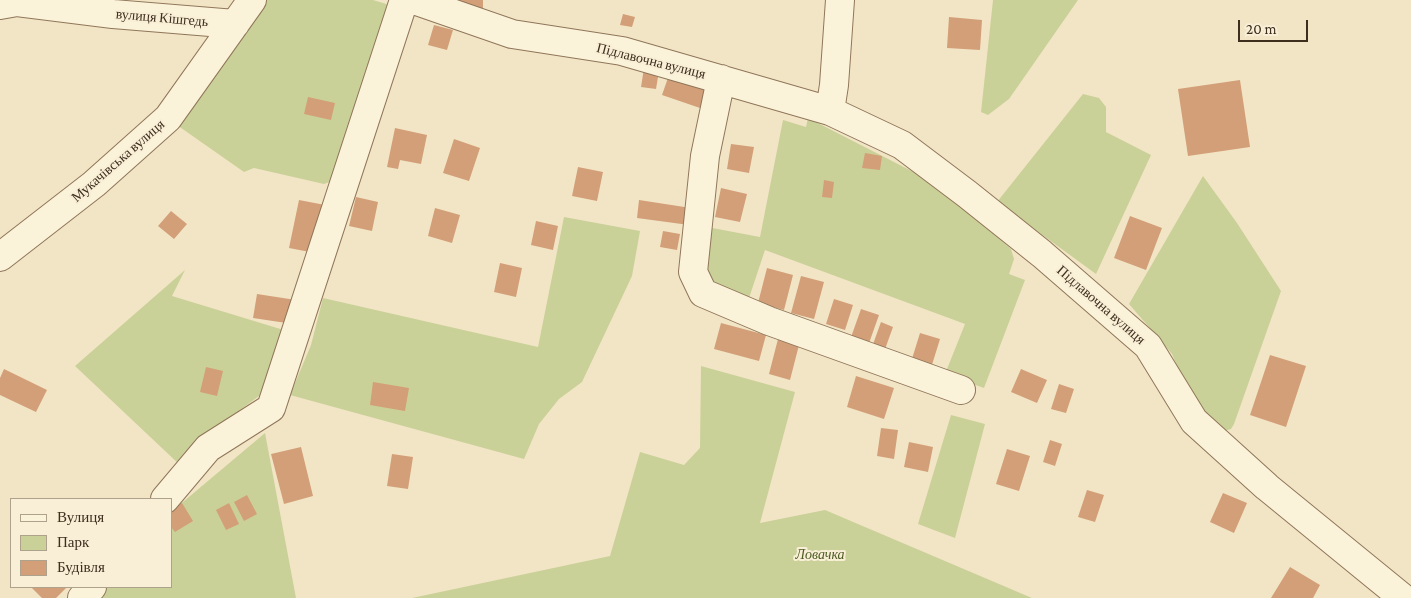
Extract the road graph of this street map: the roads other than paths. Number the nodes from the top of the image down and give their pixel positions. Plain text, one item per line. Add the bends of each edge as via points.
1 (252, 0) edge
2 (404, 0) edge
3 (414, 0) edge
4 (840, 0) edge
5 (11, 3) edge
6 (235, 24) junction
7 (721, 79) junction
8 (830, 111) junction
9 (0, 257) edge
10 (961, 390) dead end
11 (166, 498) edge
12 (91, 588) edge
13 (82, 598) edge
14 (1403, 598) edge

1 - 6 street, Мукачівська вулиця
2 - 11 street via 271,408 208,448
3 - 7 street, Підлавочна вулиця via 512,34 622,51
4 - 8 street
5 - 6 street, вулиця Кішгедь
6 - 9 street, Мукачівська вулиця via 168,118 94,184
7 - 8 street, Підлавочна вулиця
7 - 10 street via 705,156 693,272 703,293 769,321
8 - 14 street, Підлавочна вулиця via 902,146 1042,254 1148,346 1194,421 1267,487
12 - 13 street

